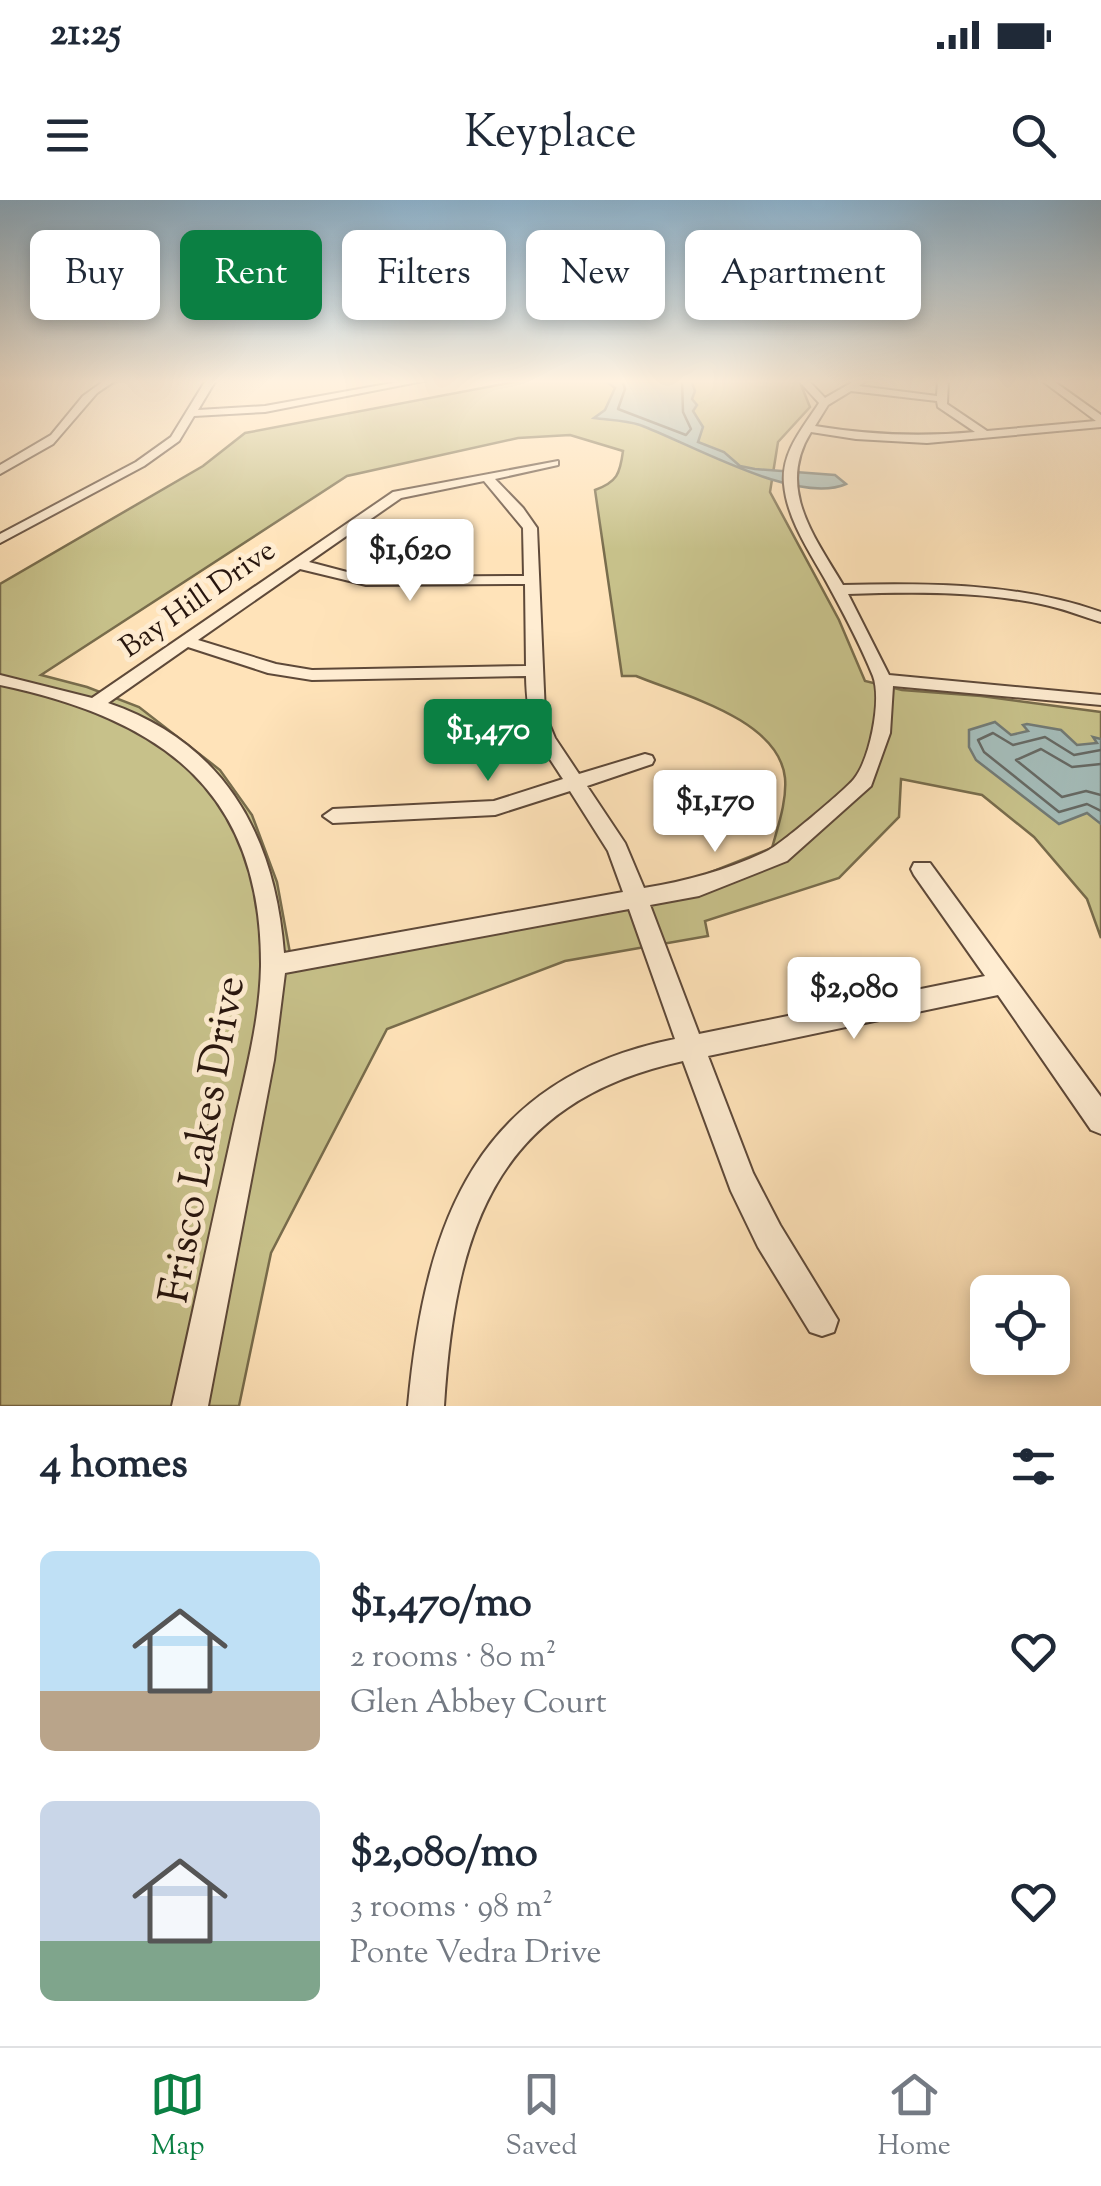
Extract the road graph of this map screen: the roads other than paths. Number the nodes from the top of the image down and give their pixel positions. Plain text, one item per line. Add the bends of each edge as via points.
1 (54, 436) edge
2 (177, 436) edge
3 (804, 436) edge
4 (875, 436) edge
5 (954, 436) edge
6 (554, 463) dead end
7 (0, 470) edge
8 (486, 476) junction
9 (2, 520) edge
10 (25, 525) junction
11 (0, 540) edge
12 (295, 563) junction
13 (532, 580) junction
14 (838, 590) junction
15 (1101, 617) edge
16 (185, 641) junction
17 (534, 671) junction
18 (0, 680) edge
19 (883, 680) junction
20 (1101, 700) edge
21 (96, 703) junction
22 (645, 760) dead end
23 (576, 782) junction
24 (333, 816) dead end
25 (922, 869) dead end
26 (637, 899) junction
27 (273, 965) junction
28 (1004, 984) junction
29 (692, 1047) junction
30 (1101, 1120) edge
31 (822, 1320) dead end
32 (190, 1406) edge
33 (426, 1406) edge

1 - 7 street
2 - 10 street via 140,464
3 - 14 street via 790,477 802,527
4 - 5 street
6 - 8 street, Bay Hill Drive
8 - 12 street, Bay Hill Drive via 397,495
8 - 13 street via 530,528
9 - 10 street
10 - 11 street
12 - 13 street via 366,581
12 - 16 street, Bay Hill Drive
13 - 17 street
14 - 15 street via 1001,596
14 - 19 street
16 - 17 street via 312,675
16 - 21 street, Bay Hill Drive
17 - 23 street via 536,714
18 - 21 street, Frisco Lakes Drive
19 - 20 street
19 - 26 street via 881,733 864,780 823,820 779,855 744,871
21 - 27 street, Frisco Lakes Drive via 134,718 186,754 245,822 264,881
22 - 23 street
23 - 24 street via 495,808
23 - 26 street via 618,849
25 - 28 street
26 - 27 street
26 - 29 street
27 - 32 street, Frisco Lakes Drive via 263,1051
28 - 29 street
28 - 30 street
29 - 31 street via 741,1181
29 - 33 street via 584,1080 502,1149 466,1208 445,1260 429,1342

